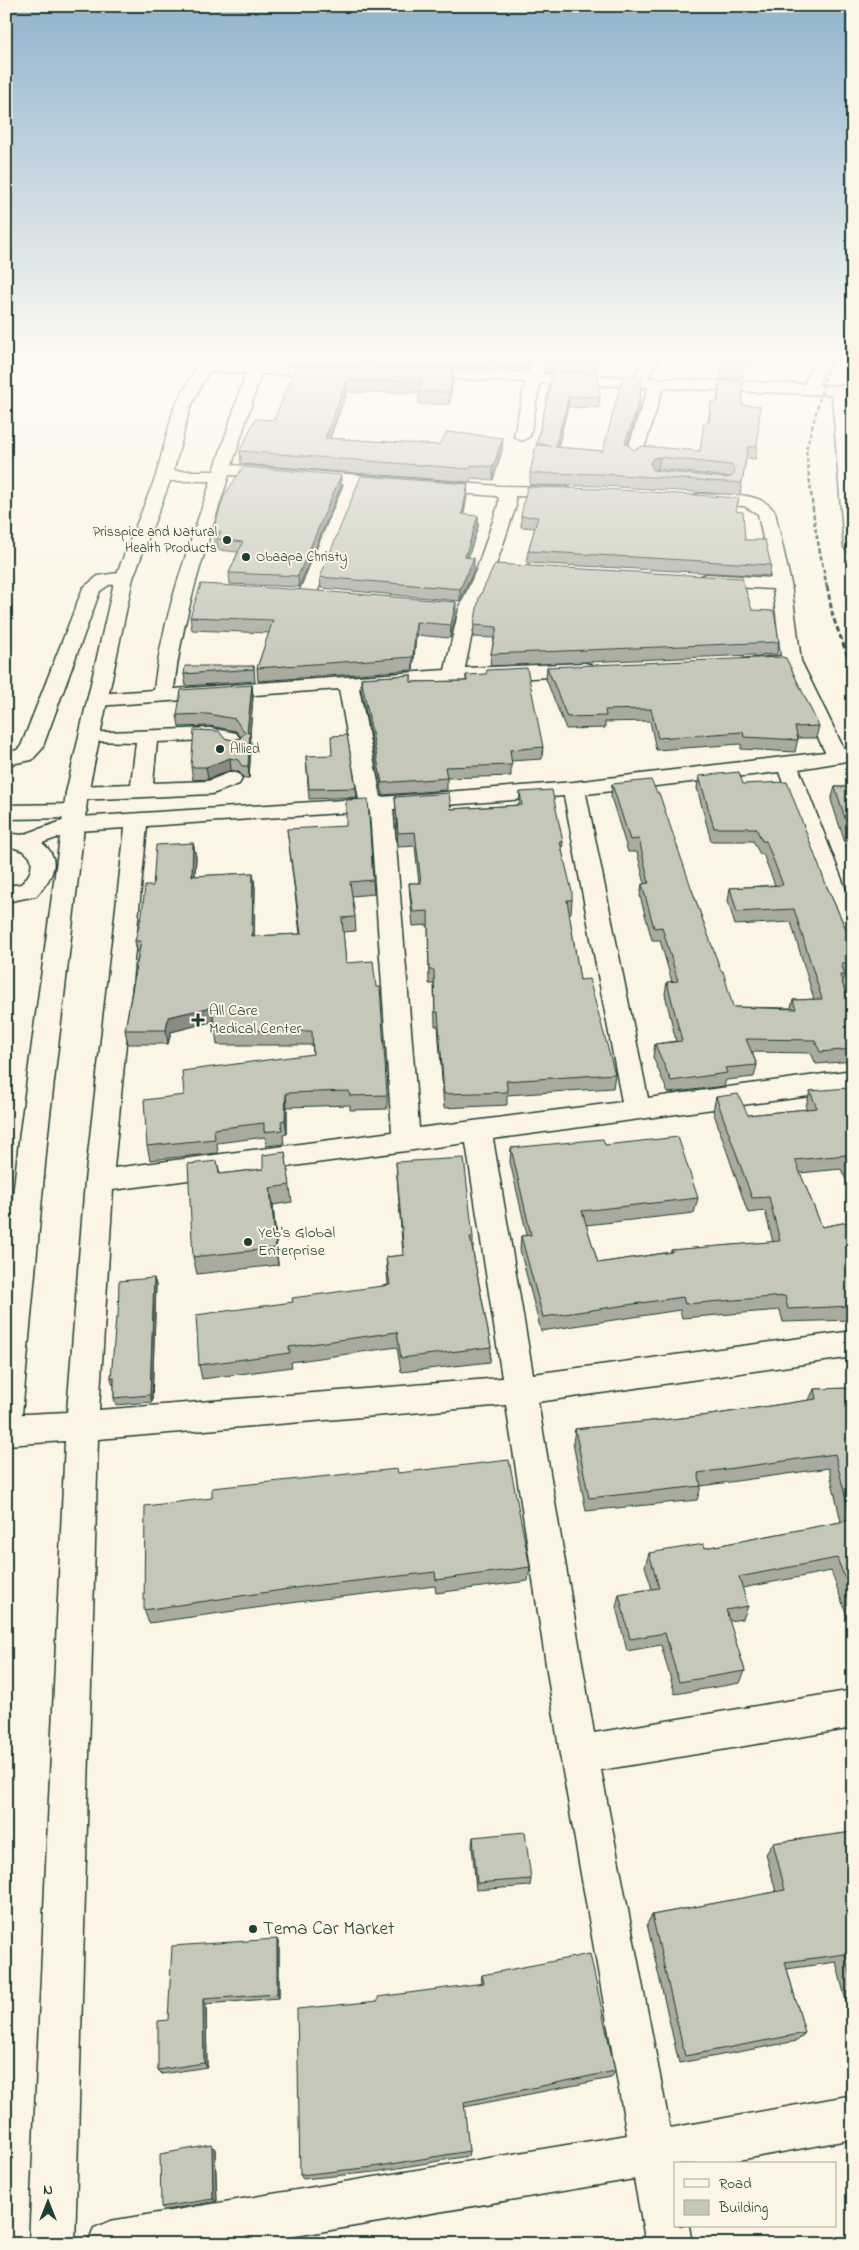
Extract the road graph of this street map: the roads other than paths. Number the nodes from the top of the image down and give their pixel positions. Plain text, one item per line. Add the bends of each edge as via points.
1 (167, 465) edge
2 (224, 465) edge
3 (849, 465) edge
4 (221, 473) junction
5 (164, 476) junction
6 (354, 479) junction
7 (728, 484) edge
8 (500, 491) junction
9 (585, 493) edge
10 (684, 498) edge
11 (748, 502) junction
12 (851, 513) edge
13 (853, 547) edge
14 (486, 568) junction
15 (506, 569) edge
16 (124, 578) junction
17 (693, 580) edge
18 (782, 584) junction
19 (185, 589) junction
20 (204, 590) edge
21 (326, 596) edge
22 (449, 607) edge
23 (468, 609) junction
24 (791, 661) junction
25 (732, 664) edge
26 (603, 669) edge
27 (454, 675) junction
28 (348, 683) junction
29 (163, 696) junction
30 (97, 700) junction
31 (147, 736) junction
32 (90, 737) junction
33 (234, 745) edge
34 (845, 755) edge
35 (6, 759) edge
36 (787, 766) junction
37 (231, 779) dead end
38 (574, 789) junction
39 (141, 790) junction
40 (376, 804) junction
41 (76, 809) junction
42 (6, 812) edge
43 (137, 820) junction
44 (15, 840) edge
45 (6, 894) edge
46 (853, 935) edge
47 (853, 1080) edge
48 (637, 1111) junction
49 (478, 1131) junction
50 (406, 1139) junction
51 (99, 1181) junction
52 (13, 1270) edge
53 (853, 1344) edge
54 (521, 1390) junction
55 (6, 1414) edge
56 (82, 1426) junction
57 (6, 1430) edge
58 (853, 1709) edge
59 (579, 1755) junction
60 (853, 2117) edge
61 (652, 2153) junction
62 (52, 2244) edge
63 (110, 2244) edge
64 (669, 2244) edge

1 - 5 main road
2 - 4 main road
3 - 12 main road
4 - 5 main road
4 - 6 main road
4 - 19 main road
5 - 16 main road
6 - 8 main road
6 - 21 main road via 298,594
7 - 11 main road via 745,490
8 - 9 main road
8 - 14 main road via 507,496 508,506
10 - 11 main road
11 - 18 main road via 761,506 766,512
12 - 13 main road
14 - 15 main road
14 - 23 main road
16 - 30 main road
16 - 35 main road via 104,580 92,588 31,749 24,755
17 - 18 main road
18 - 24 main road
19 - 20 main road
19 - 29 main road via 168,652
22 - 23 main road
23 - 27 main road
24 - 25 main road
24 - 34 main road
26 - 27 main road
27 - 28 main road
28 - 29 main road
28 - 40 main road
29 - 30 main road
30 - 32 main road
31 - 32 main road
31 - 33 main road via 210,734 229,737
31 - 39 main road
32 - 41 main road
34 - 36 main road
36 - 38 main road
36 - 46 main road
37 - 39 main road via 212,786
38 - 40 main road
38 - 48 main road
39 - 41 main road
40 - 43 main road
40 - 50 main road
41 - 42 main road
41 - 43 main road
41 - 44 main road
41 - 52 main road
43 - 51 main road
44 - 45 main road via 36,848 44,862 43,874 28,891
47 - 48 main road
48 - 49 main road
49 - 50 main road
49 - 54 main road
50 - 51 main road
51 - 56 main road
52 - 55 main road
53 - 54 main road
54 - 56 main road
54 - 59 main road
56 - 57 main road
56 - 62 main road
58 - 59 main road
59 - 61 main road
60 - 61 main road
61 - 63 main road
61 - 64 main road

